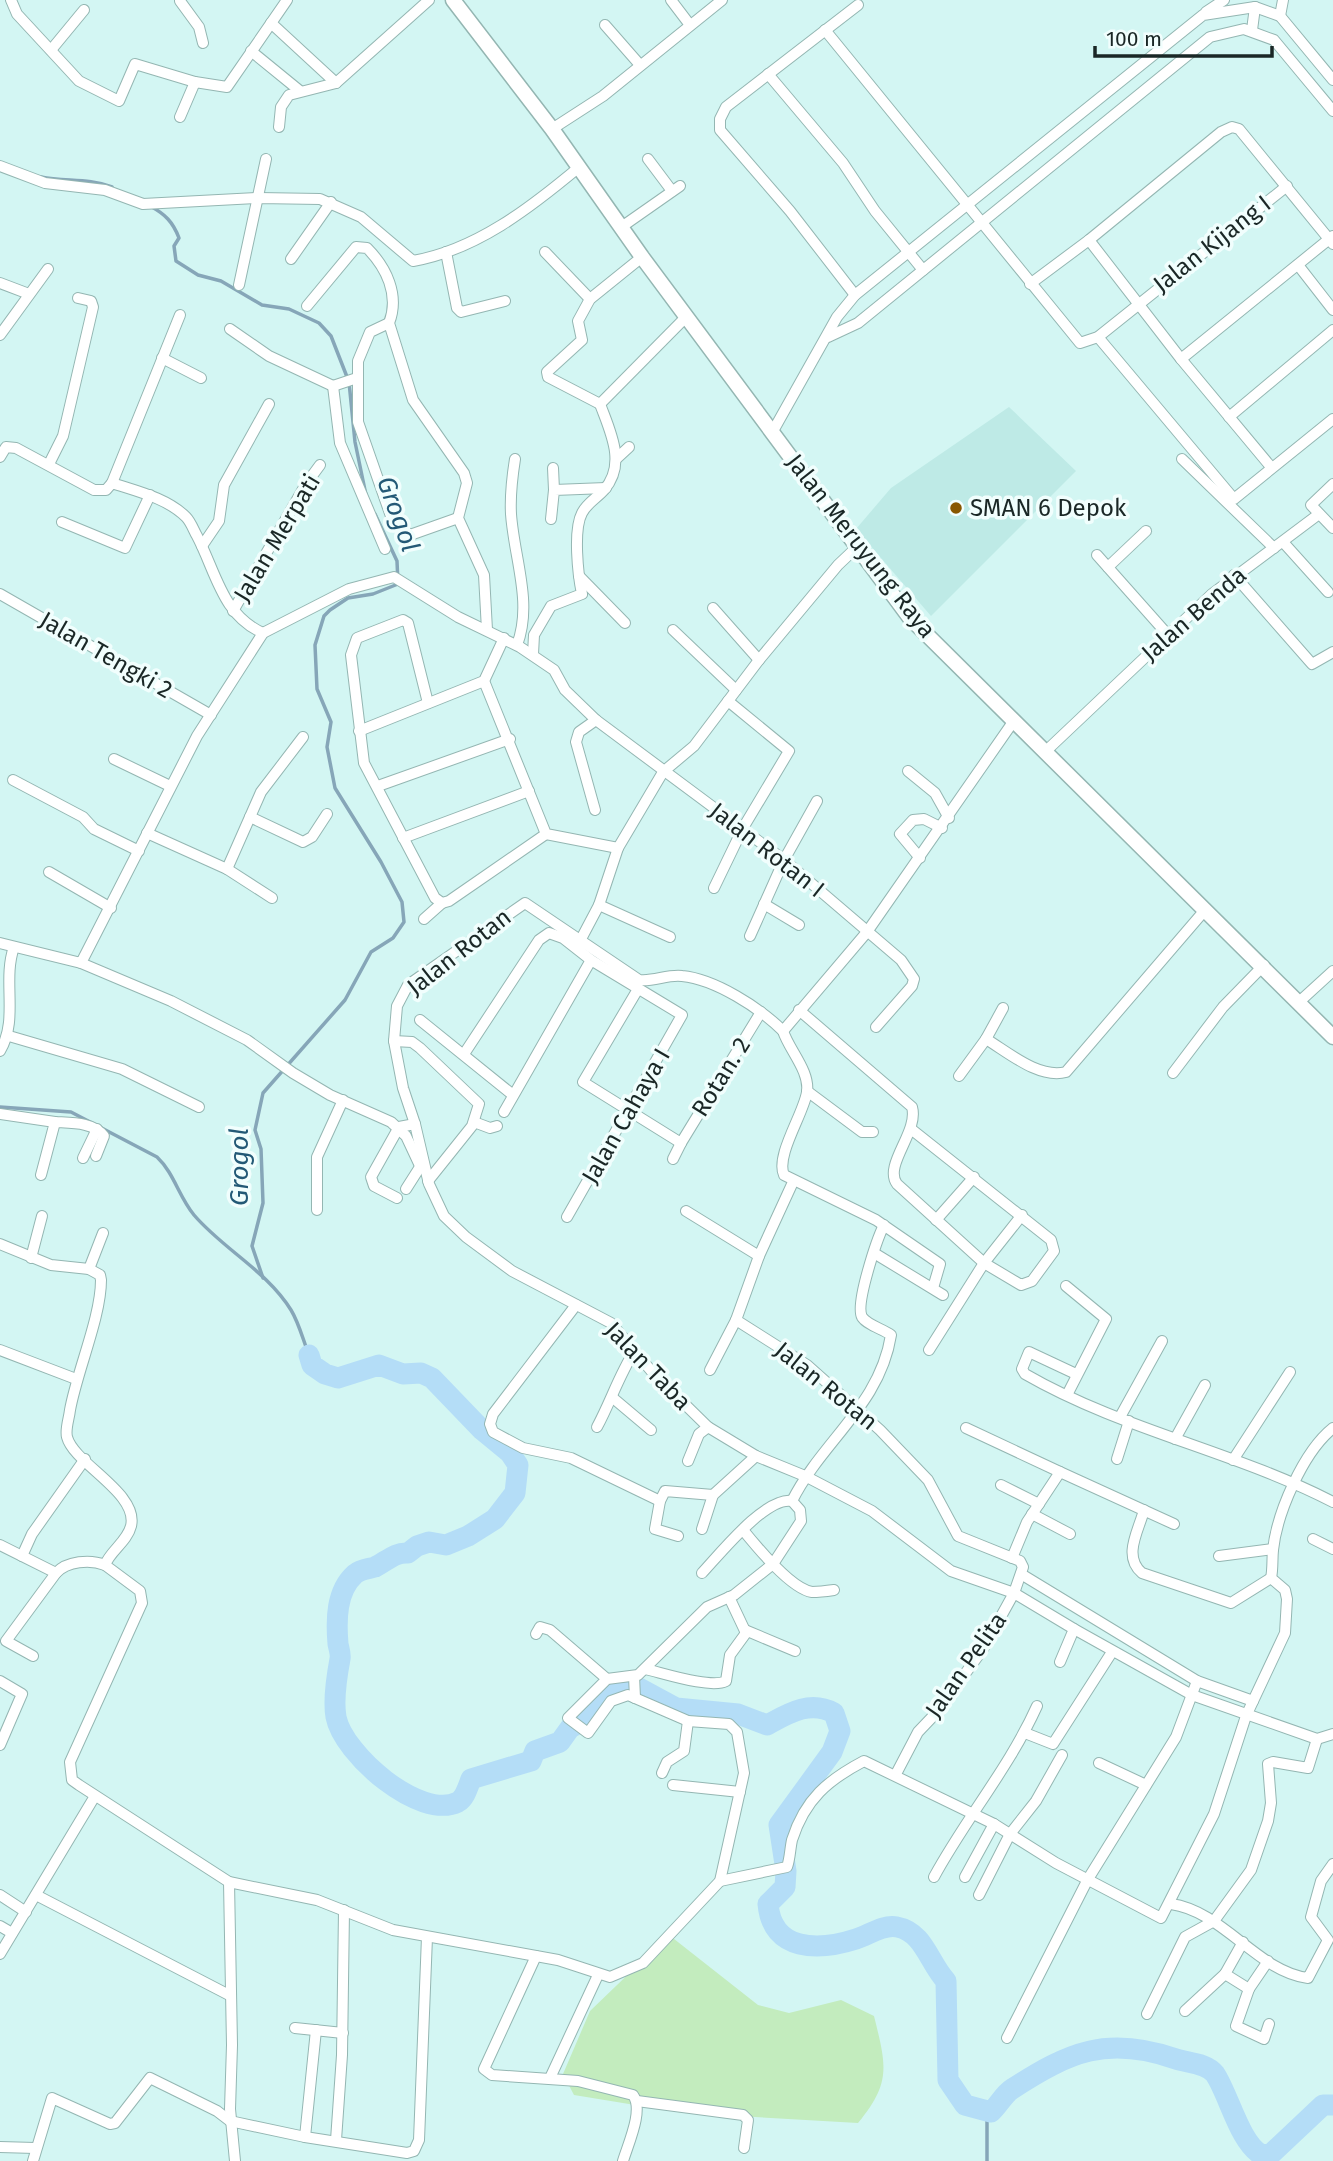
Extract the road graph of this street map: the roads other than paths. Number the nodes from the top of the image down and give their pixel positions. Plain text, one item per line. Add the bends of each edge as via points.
1 (11, 0) edge
2 (180, 0) edge
3 (287, 0) edge
4 (429, 0) edge
5 (671, 0) edge
6 (722, 0) edge
7 (1224, 0) edge
8 (1283, 0) edge
9 (459, 2) edge
10 (858, 5) dead end
11 (1255, 7) junction
12 (84, 10) dead end
13 (1203, 15) junction
14 (1280, 16) junction
15 (271, 23) junction
16 (605, 25) dead end
17 (690, 25) junction
18 (825, 30) junction
19 (1252, 30) junction
20 (203, 43) dead end
21 (51, 50) junction
22 (251, 51) junction
23 (640, 65) junction
24 (768, 74) junction
25 (1333, 80) edge
26 (195, 82) junction
27 (336, 83) junction
28 (300, 91) junction
29 (1333, 111) edge
30 (180, 117) dead end
31 (279, 127) dead end
32 (552, 129) junction
33 (266, 159) dead end
34 (648, 159) dead end
35 (0, 166) edge
36 (578, 168) junction
37 (1287, 186) junction
38 (258, 198) junction
39 (331, 202) junction
40 (967, 205) junction
41 (981, 221) junction
42 (620, 228) junction
43 (1089, 240) junction
44 (1332, 240) edge
45 (908, 251) junction
46 (446, 252) junction
47 (545, 252) dead end
48 (642, 257) junction
49 (291, 259) dead end
50 (1298, 265) junction
51 (48, 269) dead end
52 (923, 270) junction
53 (0, 284) edge
54 (1030, 284) junction
55 (239, 285) dead end
56 (29, 295) junction
57 (855, 295) junction
58 (78, 298) dead end
59 (590, 299) junction
60 (505, 301) dead end
61 (1138, 302) junction
62 (307, 306) dead end
63 (1333, 310) edge
64 (180, 315) dead end
65 (687, 316) junction
66 (389, 323) junction
67 (230, 329) dead end
68 (1333, 330) edge
69 (0, 335) edge
70 (828, 337) junction
71 (1098, 337) junction
72 (162, 358) junction
73 (1181, 359) junction
74 (201, 378) dead end
75 (346, 382) junction
76 (269, 404) dead end
77 (600, 404) junction
78 (1229, 417) junction
79 (1333, 419) edge
80 (773, 431) junction
81 (629, 447) dead end
82 (0, 457) edge
83 (1182, 458) dead end
84 (515, 459) dead end
85 (617, 459) junction
86 (49, 464) junction
87 (320, 465) dead end
88 (1271, 467) junction
89 (553, 468) dead end
90 (112, 483) junction
91 (1333, 484) edge
92 (606, 488) junction
93 (554, 490) junction
94 (150, 495) junction
95 (1319, 514) junction
96 (458, 518) junction
97 (551, 519) dead end
98 (62, 522) dead end
99 (1333, 528) edge
100 (1146, 531) dead end
101 (1279, 545) junction
102 (202, 546) junction
103 (858, 547) junction
104 (385, 549) dead end
105 (1097, 555) dead end
106 (1108, 567) junction
107 (1234, 575) junction
108 (579, 576) junction
109 (1328, 592) dead end
110 (1, 596) edge
111 (713, 608) dead end
112 (233, 611) junction
113 (625, 623) dead end
114 (487, 630) junction
115 (673, 631) dead end
116 (263, 633) junction
117 (1168, 635) junction
118 (504, 638) junction
119 (518, 646) junction
120 (1333, 652) edge
121 (531, 654) junction
122 (759, 660) junction
123 (484, 681) junction
124 (736, 690) junction
125 (728, 701) junction
126 (428, 703) junction
127 (211, 715) junction
128 (596, 720) junction
129 (1013, 722) junction
130 (359, 732) junction
131 (303, 737) dead end
132 (510, 739) junction
133 (1046, 751) junction
134 (114, 759) dead end
135 (908, 771) dead end
136 (663, 772) junction
137 (13, 780) dead end
138 (170, 786) junction
139 (378, 786) junction
140 (529, 790) junction
141 (817, 801) dead end
142 (594, 810) dead end
143 (327, 814) dead end
144 (250, 817) junction
145 (949, 818) junction
146 (743, 828) junction
147 (942, 828) junction
148 (147, 833) junction
149 (546, 834) junction
150 (403, 838) junction
151 (618, 848) junction
152 (139, 850) junction
153 (920, 858) junction
154 (784, 860) junction
155 (227, 869) junction
156 (49, 872) dead end
157 (714, 888) dead end
158 (272, 898) dead end
159 (442, 903) junction
160 (764, 904) junction
161 (599, 905) junction
162 (111, 908) junction
163 (1205, 910) junction
164 (424, 919) dead end
165 (799, 925) dead end
166 (867, 932) junction
167 (750, 936) dead end
168 (670, 937) dead end
169 (580, 941) junction
170 (0, 943) edge
171 (15, 947) junction
172 (591, 960) junction
173 (81, 963) junction
174 (1264, 965) junction
175 (1333, 971) edge
176 (638, 989) junction
177 (1299, 1002) junction
178 (1003, 1008) dead end
179 (799, 1010) junction
180 (761, 1012) junction
181 (420, 1020) dead end
182 (876, 1027) dead end
183 (783, 1031) junction
184 (9, 1036) junction
185 (1333, 1037) edge
186 (986, 1039) junction
187 (394, 1041) junction
188 (0, 1051) edge
189 (464, 1054) junction
190 (1173, 1073) dead end
191 (959, 1076) dead end
192 (807, 1091) junction
193 (513, 1096) junction
194 (343, 1100) junction
195 (199, 1107) dead end
196 (504, 1112) dead end
197 (628, 1112) junction
198 (0, 1114) edge
199 (55, 1122) junction
200 (474, 1122) junction
201 (415, 1124) junction
202 (497, 1126) dead end
203 (399, 1128) junction
204 (97, 1129) junction
205 (911, 1129) junction
206 (873, 1132) dead end
207 (681, 1143) junction
208 (96, 1156) dead end
209 (83, 1158) dead end
210 (673, 1159) dead end
211 (420, 1167) junction
212 (41, 1175) dead end
213 (974, 1177) junction
214 (793, 1182) junction
215 (429, 1184) junction
216 (406, 1189) dead end
217 (397, 1198) dead end
218 (317, 1210) dead end
219 (686, 1211) dead end
220 (1022, 1214) junction
221 (42, 1216) dead end
222 (567, 1217) dead end
223 (936, 1220) junction
224 (884, 1225) junction
225 (103, 1233) dead end
226 (0, 1244) edge
227 (874, 1253) junction
228 (26, 1256) junction
229 (759, 1256) junction
230 (984, 1263) junction
231 (89, 1269) junction
232 (1066, 1286) dead end
233 (933, 1288) junction
234 (943, 1295) dead end
235 (581, 1307) junction
236 (736, 1320) junction
237 (1162, 1341) dead end
238 (0, 1350) edge
239 (635, 1350) junction
240 (929, 1350) dead end
241 (710, 1370) dead end
242 (1290, 1372) dead end
243 (1076, 1374) junction
244 (76, 1378) junction
245 (1205, 1385) dead end
246 (1067, 1395) junction
247 (613, 1398) junction
248 (856, 1412) junction
249 (1124, 1419) junction
250 (597, 1427) dead end
251 (708, 1427) junction
252 (966, 1428) dead end
253 (1333, 1428) edge
254 (651, 1430) dead end
255 (1175, 1439) junction
256 (756, 1456) junction
257 (85, 1459) junction
258 (1117, 1459) dead end
259 (1233, 1460) junction
260 (688, 1461) dead end
261 (1060, 1472) junction
262 (805, 1476) junction
263 (1294, 1482) junction
264 (1001, 1485) dead end
265 (713, 1495) junction
266 (660, 1501) junction
267 (792, 1501) junction
268 (1333, 1502) edge
269 (1039, 1504) junction
270 (1144, 1510) junction
271 (1032, 1514) junction
272 (1174, 1524) dead end
273 (702, 1529) dead end
274 (743, 1530) junction
275 (1070, 1534) dead end
276 (678, 1536) dead end
277 (1313, 1539) dead end
278 (0, 1545) edge
279 (1333, 1547) edge
280 (1273, 1549) junction
281 (22, 1556) junction
282 (1219, 1556) dead end
283 (1012, 1558) junction
284 (773, 1564) junction
285 (105, 1565) junction
286 (56, 1573) junction
287 (702, 1573) dead end
288 (1021, 1574) junction
289 (1271, 1578) junction
290 (834, 1590) dead end
291 (1014, 1593) junction
292 (729, 1597) junction
293 (1074, 1629) junction
294 (745, 1630) junction
295 (536, 1634) dead end
296 (795, 1651) dead end
297 (1112, 1652) junction
298 (33, 1656) dead end
299 (1060, 1662) dead end
300 (645, 1669) junction
301 (607, 1679) junction
302 (0, 1681) edge
303 (1197, 1681) junction
304 (635, 1686) junction
305 (1192, 1695) junction
306 (1253, 1702) junction
307 (1037, 1706) dead end
308 (1246, 1716) junction
309 (688, 1721) junction
310 (1025, 1733) junction
311 (1333, 1734) edge
312 (1, 1738) edge
313 (1317, 1739) junction
314 (1062, 1755) dead end
315 (1099, 1763) dead end
316 (662, 1773) dead end
317 (896, 1774) junction
318 (673, 1785) dead end
319 (1146, 1785) junction
320 (740, 1792) junction
321 (95, 1796) junction
322 (971, 1812) junction
323 (994, 1824) junction
324 (1010, 1834) junction
325 (1333, 1864) edge
326 (934, 1877) dead end
327 (965, 1877) dead end
328 (1088, 1879) junction
329 (720, 1881) junction
330 (229, 1882) junction
331 (0, 1895) edge
332 (36, 1895) junction
333 (979, 1895) dead end
334 (1171, 1903) junction
335 (344, 1910) junction
336 (26, 1912) junction
337 (1214, 1921) junction
338 (0, 1926) edge
339 (12, 1933) junction
340 (427, 1937) junction
341 (1243, 1942) junction
342 (0, 1954) edge
343 (536, 1956) junction
344 (1268, 1961) junction
345 (1225, 1974) junction
346 (598, 1975) junction
347 (1249, 1989) junction
348 (231, 1996) junction
349 (1185, 2011) dead end
350 (1147, 2014) dead end
351 (1269, 2024) dead end
352 (295, 2028) dead end
353 (316, 2030) junction
354 (343, 2033) junction
355 (1007, 2038) dead end
356 (550, 2078) junction
357 (637, 2101) junction
358 (230, 2121) junction
359 (305, 2137) junction
360 (336, 2140) junction
361 (0, 2147) edge
362 (35, 2148) junction
363 (744, 2148) dead end
364 (33, 2161) edge
365 (235, 2161) edge
366 (623, 2161) edge

1 - 21 street
2 - 20 street via 199,27
3 - 15 street
4 - 27 street
5 - 17 street
6 - 17 street
7 - 13 street
8 - 14 street
9 - 32 main road, Jalan Meruyung Raya
10 - 18 street
11 - 13 street
11 - 14 street
11 - 19 street
12 - 21 street
13 - 40 street
14 - 25 street
15 - 22 street
15 - 27 street
16 - 23 street
17 - 23 street
18 - 24 street
18 - 40 street
19 - 29 street via 1273,40
19 - 41 street via 1210,37
21 - 26 street via 79,81 119,102 135,64
22 - 26 street via 227,87
22 - 28 street
23 - 32 street via 585,110
24 - 45 street via 843,163
24 - 57 street via 726,107 720,130
26 - 30 street
27 - 28 street
28 - 31 street via 289,95 281,107
32 - 36 main road, Jalan Meruyung Raya
33 - 38 street
34 - 42 street via 676,189
35 - 38 street via 45,183 105,190 143,204
36 - 42 main road, Jalan Meruyung Raya
36 - 46 street via 504,224
37 - 43 street via 1232,127
37 - 44 street
37 - 61 street, Jalan Kijang I
38 - 39 street
38 - 55 street
39 - 46 street via 361,217 408,259
39 - 49 street
40 - 41 street
40 - 45 street
41 - 52 street
41 - 54 street
42 - 48 main road, Jalan Meruyung Raya
43 - 54 street
43 - 61 street
44 - 50 street
45 - 52 street
45 - 57 street
46 - 60 street via 461,312
47 - 59 street
48 - 59 street
48 - 65 main road, Jalan Meruyung Raya
50 - 63 street
50 - 73 street
51 - 56 street
52 - 70 street via 858,323
53 - 56 street
54 - 71 street via 1075,340 1087,343
56 - 69 street
57 - 70 street
58 - 86 street via 91,301 93,307 63,436
59 - 77 street via 578,321 582,340 547,374
61 - 71 street, Jalan Kijang I
61 - 73 street
62 - 66 street via 356,247 367,248 380,261 392,287
64 - 72 street
65 - 77 street
65 - 80 main road, Jalan Meruyung Raya
66 - 75 street via 370,332
66 - 96 street via 413,400 464,473 467,483
67 - 75 street via 270,356
68 - 78 street
70 - 80 street
71 - 88 street via 1234,499
72 - 74 street
72 - 90 street
73 - 78 street
75 - 96 street via 393,522 410,535
75 - 104 street via 340,443
76 - 102 street via 224,485 219,521
77 - 85 street
78 - 88 street
79 - 88 street
80 - 103 main road, Jalan Meruyung Raya
81 - 85 street
82 - 86 street via 6,447 16,448
83 - 101 street
84 - 119 street via 512,516 524,607
85 - 92 street
86 - 90 street via 94,490 106,490
87 - 112 street, Jalan Merpati
89 - 93 street
90 - 94 street
91 - 95 street via 1311,505
92 - 93 street
92 - 108 street via 589,503 578,523
93 - 97 street
94 - 98 street via 125,548
94 - 102 street via 187,517
95 - 99 street
95 - 101 street, Jalan Benda
96 - 114 street via 484,575
100 - 106 street
101 - 107 street, Jalan Benda
101 - 109 street
102 - 112 street via 218,589
103 - 122 street
103 - 129 main road, Jalan Meruyung Raya via 910,618
105 - 106 street
106 - 117 street
107 - 117 street, Jalan Benda
107 - 120 street via 1312,664
108 - 113 street
108 - 121 street via 582,594 551,607 534,635
110 - 127 street, Jalan Tengki 2
111 - 122 street
112 - 116 street
114 - 116 street, Jalan Rotan I via 398,579 386,578 349,589
114 - 118 street, Jalan Rotan I
115 - 124 street
116 - 127 street
117 - 133 street, Jalan Benda
118 - 119 street, Jalan Rotan I
118 - 123 street
119 - 121 street, Jalan Rotan I
121 - 128 street, Jalan Rotan I via 554,670 565,690
122 - 124 street
123 - 126 street
123 - 132 street
124 - 125 street
125 - 136 street via 694,746
125 - 146 street via 789,751
126 - 130 street
126 - 130 street via 412,627 403,620 357,638 351,655
127 - 138 street
128 - 136 street, Jalan Rotan I
128 - 142 street via 579,732 576,742
129 - 133 main road, Jalan Meruyung Raya
129 - 145 street
130 - 139 street via 364,763
131 - 144 street via 272,777
132 - 139 street
132 - 140 street
133 - 163 main road, Jalan Meruyung Raya
134 - 138 street
135 - 145 street via 935,793
136 - 146 street, Jalan Rotan I
136 - 151 street
137 - 152 street
138 - 148 street
139 - 150 street
140 - 149 street
140 - 150 street
141 - 154 street
143 - 144 street via 312,837 303,842
144 - 155 street
145 - 147 street
146 - 154 street, Jalan Rotan I
146 - 157 street
147 - 153 street
147 - 153 street via 924,819 913,820 900,834
148 - 152 street
148 - 155 street
149 - 151 street
149 - 159 street
150 - 159 street
151 - 161 street
152 - 162 street
153 - 166 street
154 - 160 street
154 - 166 street, Jalan Rotan I
155 - 158 street
156 - 162 street
159 - 164 street
160 - 165 street
160 - 167 street
161 - 168 street
161 - 169 street
162 - 173 street
163 - 174 main road, Jalan Meruyung Raya
163 - 186 street via 1066,1072 1054,1075 1033,1067
166 - 179 street
166 - 182 street, Jalan Rotan I via 901,960 914,979
169 - 180 street, Jalan Rotan via 639,980 692,978 745,1000
169 - 187 street, Jalan Rotan via 535,908 520,904 408,985 397,1006
170 - 171 street
171 - 173 street
171 - 184 street via 9,963
172 - 176 street
172 - 189 street via 563,938 549,933 539,940
172 - 193 street
173 - 194 street via 172,1001 247,1040 293,1073
174 - 177 main road, Jalan Meruyung Raya
174 - 190 street via 1223,1007
175 - 177 street
176 - 197 street, Rotan. 2 via 583,1082
176 - 197 street, Jalan Cahaya I via 682,1014
177 - 185 main road, Jalan Meruyung Raya
178 - 186 street
179 - 183 street
179 - 205 street via 912,1107
180 - 183 street, Jalan Rotan
180 - 207 street, Rotan. 2
181 - 189 street
183 - 192 street via 804,1074
184 - 188 street
184 - 195 street via 122,1069
186 - 191 street
187 - 200 street via 412,1042 478,1100
187 - 201 street, Jalan Rotan via 402,1088
189 - 193 street
192 - 206 street via 862,1132
192 - 214 street via 782,1171
193 - 196 street
194 - 203 street
194 - 218 street via 317,1157
197 - 207 street, Rotan. 2
197 - 222 street, Jalan Cahaya I
198 - 199 street
199 - 204 street
199 - 212 street
200 - 202 street
200 - 215 street
201 - 203 street
201 - 215 street, Jalan Rotan
203 - 211 street
203 - 217 street via 371,1182
204 - 208 street via 104,1136
204 - 209 street
205 - 213 street
205 - 223 street via 893,1179
207 - 210 street, Rotan. 2
211 - 215 street
211 - 216 street
213 - 220 street
213 - 223 street
214 - 224 street
214 - 229 street
215 - 235 street, Jalan Rotan via 444,1216 466,1237 512,1271
219 - 229 street
220 - 230 street
220 - 230 street via 1055,1245 1032,1281 1018,1283
221 - 228 street
223 - 230 street
224 - 227 street
224 - 233 street via 940,1264
225 - 231 street
226 - 228 street
227 - 233 street
227 - 248 street via 861,1313 891,1336 873,1391
228 - 231 street via 51,1265
229 - 236 street
230 - 240 street
231 - 244 street via 100,1275 101,1284
232 - 243 street via 1106,1319
233 - 234 street
235 - 239 street, Jalan Taba via 611,1324
235 - 266 street via 493,1414 493,1432 523,1448 552,1452 589,1466
236 - 241 street
236 - 248 street, Jalan Rotan via 807,1365
237 - 249 street
238 - 244 street
239 - 247 street via 618,1378
239 - 251 street, Jalan Taba
242 - 259 street
243 - 246 street
243 - 246 street via 1026,1354 1024,1373
244 - 257 street via 67,1436
245 - 255 street
246 - 249 street
247 - 250 street
247 - 254 street
248 - 262 street
248 - 283 street, Jalan Rotan via 928,1480 958,1536
249 - 255 street
249 - 258 street
251 - 256 street, Jalan Taba
251 - 260 street via 699,1434
252 - 261 street
253 - 263 street
255 - 259 street
256 - 262 street, Jalan Taba
256 - 265 street
257 - 281 street via 32,1534
257 - 285 street via 107,1480 132,1520
259 - 263 street
261 - 269 street
261 - 270 street
262 - 267 street
262 - 291 street, Jalan Taba via 872,1511 951,1571
263 - 268 street
263 - 280 street
264 - 269 street
265 - 266 street via 668,1490
265 - 273 street
266 - 276 street via 655,1529
267 - 274 street via 776,1503
267 - 284 street via 802,1518
269 - 271 street
270 - 272 street
270 - 289 street via 1132,1553 1142,1573 1231,1603
271 - 275 street
271 - 283 street
274 - 284 street
274 - 287 street
277 - 279 street
278 - 281 street
280 - 282 street
280 - 289 street
281 - 286 street
283 - 288 street via 1022,1564
284 - 290 street via 808,1591
284 - 292 street
285 - 286 street via 83,1562 62,1566
285 - 321 street via 140,1591 142,1603 70,1762 72,1780
286 - 298 street via 6,1641
288 - 291 street, Jalan Pelita
288 - 303 street
289 - 306 street via 1284,1590 1287,1621
291 - 293 street, Jalan Taba
291 - 317 street, Jalan Pelita via 983,1649 918,1732
292 - 294 street
292 - 300 street via 707,1607
293 - 297 street, Jalan Taba
293 - 299 street
294 - 296 street
294 - 300 street via 730,1654 724,1683
295 - 301 street via 540,1627 550,1630
297 - 305 street, Jalan Taba
297 - 310 street via 1053,1744
300 - 304 street
301 - 304 street
301 - 304 street via 569,1716 583,1732 590,1732 611,1701 628,1695
302 - 312 street via 22,1694
303 - 305 street
303 - 306 street
304 - 309 street
305 - 308 street, Jalan Taba
305 - 319 street via 1176,1737
306 - 308 street
307 - 310 street
308 - 313 street, Jalan Taba
308 - 334 street via 1217,1807
309 - 316 street via 684,1751 667,1762
309 - 320 street via 720,1721 735,1727 744,1773
310 - 322 street
311 - 313 street
313 - 337 street via 1308,1768 1268,1764 1270,1803 1264,1839 1251,1870
314 - 324 street via 1036,1801
315 - 319 street
317 - 322 street
317 - 329 street via 864,1761 831,1778 800,1821 787,1867
318 - 320 street
319 - 328 street
320 - 329 street
321 - 330 street
321 - 332 street
322 - 323 street
322 - 326 street
323 - 324 street
323 - 327 street
324 - 328 street
324 - 333 street
325 - 344 street via 1314,1898 1311,1917 1328,1940 1312,1975 1304,1978
328 - 334 street via 1159,1919
328 - 355 street
329 - 346 street via 643,1963 623,1974
330 - 335 street
330 - 348 street
331 - 336 street
332 - 336 street
332 - 348 street
334 - 337 street
335 - 340 street via 393,1930
335 - 354 street
336 - 339 street
337 - 341 street
337 - 350 street via 1185,1937
338 - 339 street
339 - 342 street
340 - 343 street
340 - 360 street via 418,2144 407,2153
341 - 344 street
341 - 345 street
343 - 346 street
343 - 356 street via 484,2069 492,2075
344 - 347 street
345 - 347 street
345 - 349 street
346 - 356 street
347 - 351 street via 1236,2026 1264,2039
348 - 358 street
352 - 353 street
353 - 354 street
353 - 359 street
354 - 360 street
356 - 357 street via 623,2090
357 - 363 street via 743,2115 748,2120
357 - 366 street
358 - 359 street
358 - 362 street via 150,2078 115,2123 52,2098
358 - 365 street
359 - 360 street
361 - 362 street
362 - 364 street

